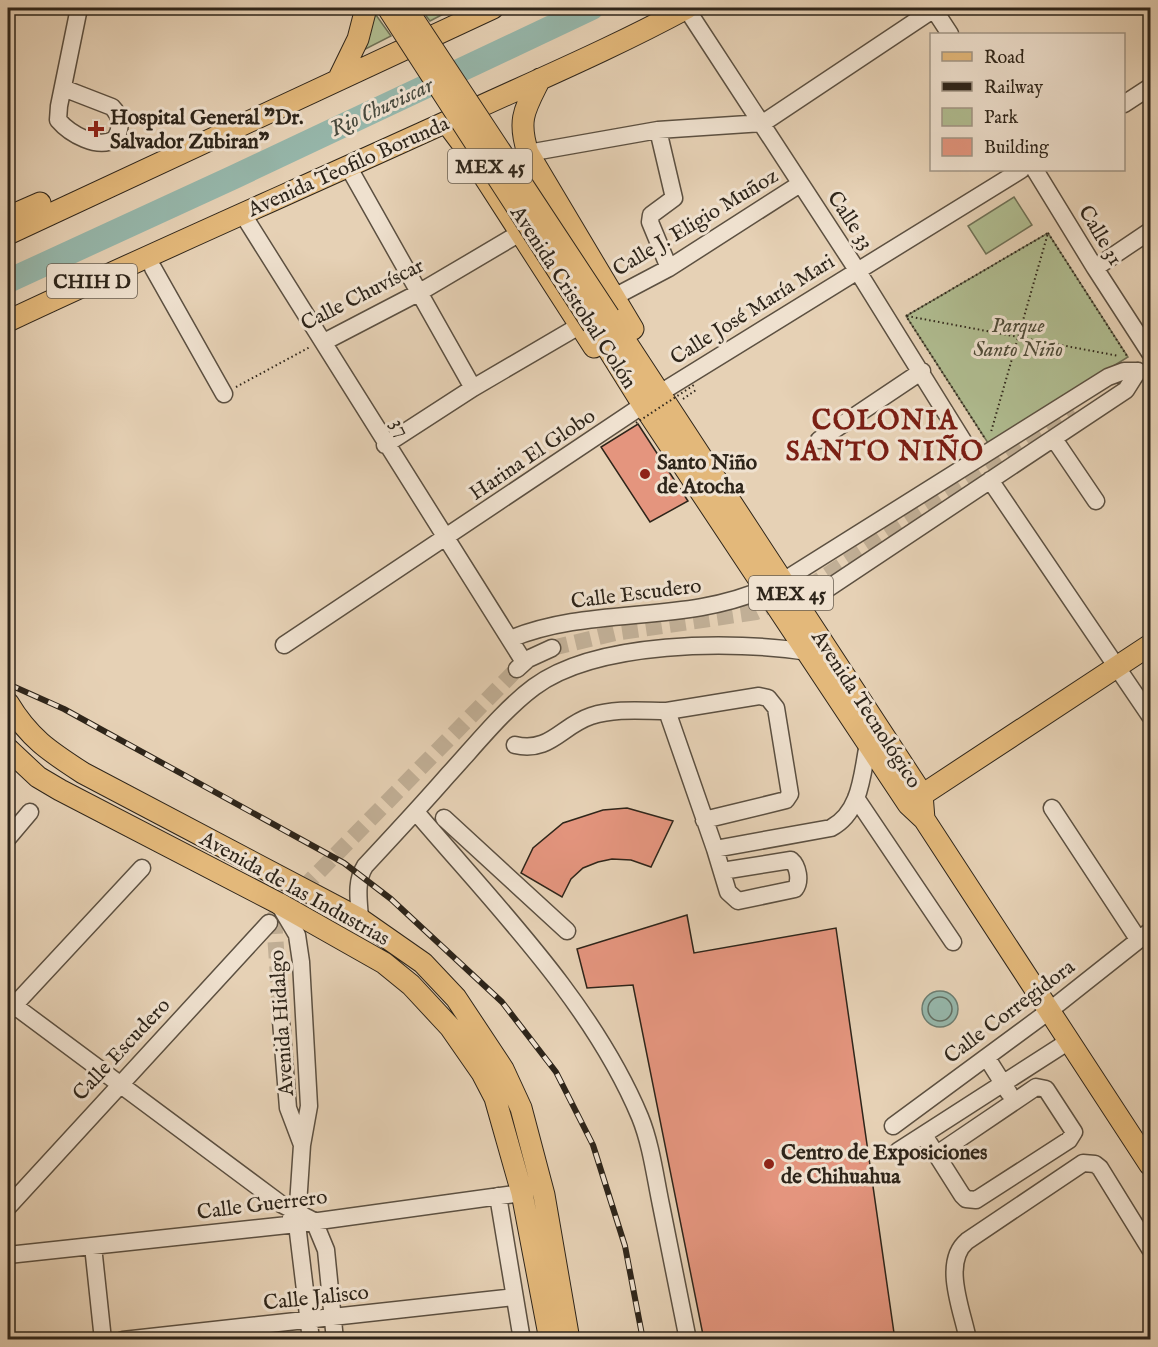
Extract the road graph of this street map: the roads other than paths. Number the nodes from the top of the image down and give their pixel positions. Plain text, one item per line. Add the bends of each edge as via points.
1 (79, 8) edge
2 (366, 8) edge
3 (388, 8) edge
4 (406, 8) edge
5 (494, 8) edge
6 (686, 8) edge
7 (933, 8) edge
8 (949, 33) edge
9 (540, 79) junction
10 (338, 80) junction
11 (1150, 87) edge
12 (63, 88) dead end
13 (1125, 103) edge
14 (446, 122) junction
15 (763, 123) junction
16 (658, 130) junction
17 (528, 153) junction
18 (349, 168) junction
19 (1019, 171) edge
20 (1036, 171) edge
21 (120, 180) junction
22 (800, 184) junction
23 (11, 210) edge
24 (242, 213) junction
25 (212, 226) junction
26 (1150, 231) edge
27 (520, 233) junction
28 (8, 234) edge
29 (153, 268) junction
30 (669, 268) junction
31 (1095, 268) junction
32 (857, 270) junction
33 (420, 292) junction
34 (599, 316) junction
35 (8, 321) edge
36 (8, 333) edge
37 (324, 342) junction
38 (1150, 352) edge
39 (1144, 367) edge
40 (922, 371) junction
41 (473, 388) junction
42 (224, 394) road end
43 (646, 400) junction
44 (1074, 411) tunnel mouth
45 (1054, 438) junction
46 (819, 440) dead end
47 (385, 445) junction
48 (975, 460) junction
49 (990, 480) junction
50 (1096, 501) dead end
51 (446, 539) junction
52 (775, 585) junction
53 (800, 607) junction
54 (510, 639) junction
55 (284, 645) dead end
56 (1150, 645) edge
57 (552, 648) tunnel mouth
58 (808, 652) junction
59 (1118, 667) junction
60 (8, 703) edge
61 (667, 711) junction
62 (1150, 716) edge
63 (874, 720) junction
64 (868, 743) junction
65 (515, 745) dead end
66 (8, 749) edge
67 (856, 798) junction
68 (915, 799) junction
69 (1052, 808) dead end
70 (30, 812) dead end
71 (416, 812) junction
72 (444, 818) dead end
73 (704, 820) junction
74 (8, 838) edge
75 (715, 849) junction
76 (142, 868) dead end
77 (722, 871) dead end
78 (278, 903) junction
79 (360, 919) junction
80 (269, 923) tunnel mouth
81 (567, 931) dead end
82 (1144, 935) edge
83 (953, 942) dead end
84 (10, 1006) edge
85 (280, 1008) tunnel mouth
86 (1050, 1011) junction
87 (1069, 1041) junction
88 (987, 1058) junction
89 (1003, 1085) junction
90 (118, 1086) junction
91 (1015, 1101) junction
92 (893, 1126) dead end
93 (924, 1135) junction
94 (302, 1145) junction
95 (898, 1151) dead end
96 (937, 1155) junction
97 (1150, 1165) edge
98 (522, 1193) junction
99 (498, 1196) junction
100 (8, 1207) edge
101 (298, 1217) junction
102 (314, 1221) junction
103 (93, 1246) junction
104 (1150, 1249) edge
105 (8, 1255) edge
106 (514, 1297) junction
107 (333, 1319) junction
108 (308, 1321) junction
109 (103, 1340) edge
110 (123, 1340) edge
111 (310, 1340) edge
112 (335, 1340) edge
113 (522, 1340) edge
114 (550, 1340) edge
115 (569, 1340) edge
116 (688, 1340) edge
117 (968, 1340) edge

1 - 12 street
2 - 10 main road via 358,39
3 - 34 main road, Avenida Cristobal Colón / MEX 45, bridge
4 - 34 main road, Avenida Cristobal Colón / MEX 45, bridge
5 - 10 main road
6 - 9 main road, Avenida Teofilo Borunda / CHIH D
6 - 15 street, Calle 33
7 - 8 street
7 - 15 street
9 - 14 main road, Avenida Teofilo Borunda / CHIH D
9 - 17 main road via 522,115
10 - 21 main road
11 - 13 street
14 - 18 main road, Avenida Teofilo Borunda / CHIH D
14 - 27 main road
15 - 16 street
15 - 22 street, Calle 33
16 - 17 street
16 - 30 street via 674,198 651,215 650,222
17 - 34 main road
18 - 24 main road, Avenida Teofilo Borunda / CHIH D
18 - 33 street
19 - 32 street, Calle José María Mari
20 - 31 street, Calle 31
21 - 23 main road via 63,192
21 - 28 main road
22 - 30 street, Calle J. Eligio Muñoz
22 - 32 street, Calle 33
24 - 25 main road, Avenida Teofilo Borunda / CHIH D
24 - 37 street, 37
25 - 29 main road via 194,245
25 - 35 main road, Avenida Teofilo Borunda / CHIH D
26 - 31 street
27 - 33 street, Calle Chuvíscar
27 - 34 main road
29 - 36 main road
29 - 42 street
30 - 34 street, Calle J. Eligio Muñoz
31 - 38 street, Calle 31
32 - 40 street, Calle 33
32 - 43 street, Calle José María Mari
33 - 37 street, Calle Chuvíscar
33 - 41 street
34 - 41 street, Calle J. Eligio Muñoz
34 - 43 main road, Avenida Cristobal Colón / MEX 45
34 - 43 main road via 613,376
37 - 47 street, 37
39 - 44 street
39 - 45 street via 1126,390
39 - 48 street, Calle Escudero via 1108,377
40 - 46 street
40 - 48 street, Calle 33
41 - 47 street, Calle J. Eligio Muñoz
43 - 51 street, Harina El Globo
43 - 52 main road, Avenida Tecnológico / MEX 45
45 - 49 street
45 - 50 street
47 - 51 street, 37
48 - 52 street, Calle Escudero
49 - 53 street
49 - 59 street
51 - 54 street, 37
51 - 55 street
52 - 53 main road, Avenida Tecnológico / MEX 45
52 - 54 street, Calle Escudero via 718,605 583,621
52 - 58 main road, Avenida Tecnológico / MEX 45
53 - 63 main road, Avenida Tecnológico / MEX 45
54 - 57 street, 37 via 520,666
56 - 59 main road
58 - 64 main road, Avenida Tecnológico / MEX 45
58 - 71 street via 737,645 622,653 579,663 534,687 482,737
59 - 62 street
59 - 68 main road
60 - 79 main road, Avenida de las Industrias via 26,732 83,773
61 - 65 street via 601,714 581,720 539,747
61 - 73 street
61 - 73 street via 759,696 768,698 776,708 790,794 786,800
63 - 64 street
63 - 68 main road, Avenida Tecnológico / MEX 45
64 - 67 street
64 - 68 main road, Avenida Tecnológico / MEX 45
66 - 78 main road, Avenida de las Industrias via 38,777 60,790
67 - 75 street via 844,819 831,828
67 - 83 street
68 - 86 main road, Avenida Tecnológico / MEX 45 via 924,819
69 - 82 street
70 - 74 street
71 - 79 street via 360,874
71 - 116 street via 536,951 624,1084 652,1157
72 - 81 street
73 - 75 street
75 - 77 street
76 - 84 street
78 - 94 street, Avenida Hidalgo via 297,935 301,962 309,1106
78 - 98 main road, Avenida de las Industrias via 384,963 450,1027 495,1098
79 - 115 main road, Avenida de las Industrias via 423,963 456,998 515,1092 544,1195
80 - 90 street, Calle Escudero
82 - 86 street, Calle Corregidora
84 - 90 street
85 - 94 street, Avenida Hidalgo via 288,1108
86 - 87 main road, Avenida Tecnológico / MEX 45
86 - 88 street, Calle Corregidora
87 - 89 street
87 - 97 main road, Avenida Tecnológico / MEX 45
88 - 89 street
88 - 92 street, Calle Corregidora
89 - 91 street
89 - 93 street
90 - 100 street, Calle Escudero
90 - 101 street
91 - 96 street
91 - 96 street via 1036,1087 1046,1089 1073,1126 1073,1136 976,1200 966,1199
93 - 95 street
93 - 96 street
94 - 101 street, Avenida Hidalgo
98 - 99 street, Calle Guerrero
98 - 114 main road, Avenida de las Industrias
99 - 102 street, Calle Guerrero
99 - 106 street
101 - 102 street
101 - 103 street, Calle Guerrero
101 - 108 street, Avenida Hidalgo
102 - 107 street via 326,1251
103 - 105 street, Calle Guerrero
103 - 109 street
104 - 117 street via 1100,1168 1083,1163 958,1250 955,1274
106 - 107 street, Calle Jalisco
106 - 113 street
107 - 108 street, Calle Jalisco
107 - 112 street
108 - 110 street, Calle Jalisco
108 - 111 street, Avenida Hidalgo

